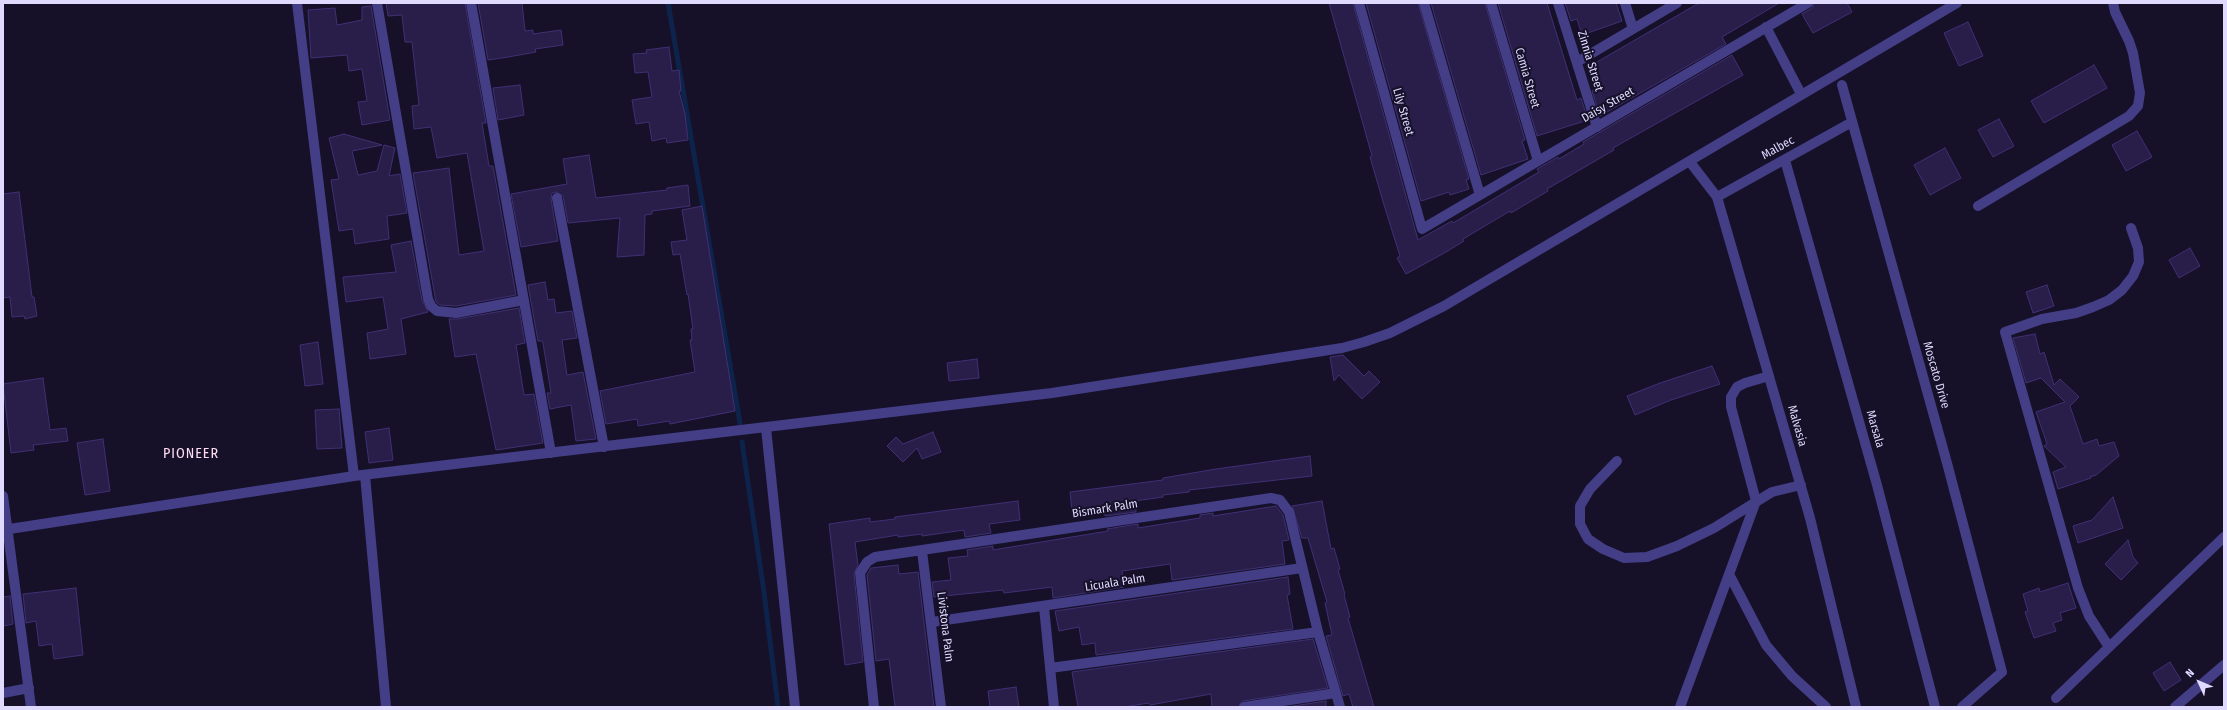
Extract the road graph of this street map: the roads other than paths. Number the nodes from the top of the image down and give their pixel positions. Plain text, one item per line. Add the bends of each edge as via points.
1 (297, 3) edge
2 (377, 3) edge
3 (471, 3) edge
4 (1359, 3) edge
5 (1424, 3) edge
6 (1491, 3) edge
7 (1558, 3) edge
8 (1625, 3) edge
9 (1677, 3) edge
10 (1808, 3) edge
11 (1957, 3) edge
12 (2113, 3) edge
13 (1766, 28) junction
14 (1633, 29) junction
15 (1577, 62) junction
16 (1842, 85) dead end
17 (1801, 94) junction
18 (1852, 122) junction
19 (1597, 126) junction
20 (1785, 160) junction
21 (1538, 161) junction
22 (1690, 162) junction
23 (1480, 195) junction
24 (1717, 197) junction
25 (557, 198) dead end
26 (1978, 206) dead end
27 (2131, 228) dead end
28 (1422, 229) joint
29 (524, 300) junction
30 (1769, 376) junction
31 (766, 428) junction
32 (604, 447) junction
33 (551, 453) junction
34 (1617, 461) dead end
35 (364, 475) junction
36 (354, 476) junction
37 (1800, 485) junction
38 (3, 496) edge
39 (1756, 501) junction
40 (5, 530) edge
41 (2224, 537) edge
42 (922, 551) junction
43 (1302, 568) junction
44 (1729, 574) junction
45 (1044, 607) junction
46 (932, 622) junction
47 (1318, 632) junction
48 (2109, 647) junction
49 (2224, 665) edge
50 (1050, 668) junction
51 (29, 688) junction
52 (3, 693) edge
53 (1336, 693) junction
54 (2056, 698) dead end
55 (1852, 705) edge
56 (31, 707) edge
57 (386, 707) edge
58 (795, 707) edge
59 (874, 707) edge
60 (941, 707) edge
61 (1054, 707) edge
62 (1244, 707) edge
63 (1340, 707) edge
64 (1680, 707) edge
65 (1826, 707) edge
66 (1935, 707) edge
67 (1962, 707) edge
68 (2175, 707) edge

1 - 36 street
2 - 29 street via 431,306 437,311 456,313
3 - 29 street
4 - 28 street, Lily Street
5 - 23 street
6 - 21 street, Camia Street
7 - 15 street, Zinnia Street
8 - 14 street
9 - 14 street
10 - 13 street, Daisy Street
11 - 17 street
12 - 26 street via 2114,12 2133,53 2140,93 2138,106 2129,116
13 - 17 street
13 - 19 street, Daisy Street
14 - 15 street
15 - 19 street, Zinnia Street
16 - 18 street, Moscato Drive
17 - 22 street
18 - 20 street, Malbec
18 - 67 street, Moscato Drive via 2002,672
19 - 21 street, Daisy Street
20 - 24 street, Malbec
20 - 66 street, Marsala via 1877,486
21 - 23 street, Daisy Street
22 - 24 street, Malvasia
22 - 31 street via 1444,306 1390,334 1364,342 1342,348 1052,393
23 - 28 street, Daisy Street
24 - 30 street, Malvasia
25 - 32 street
27 - 48 street via 2138,248 2139,262 2133,276 2122,290 2109,300 2093,307 2042,319 2005,332 2078,588 2089,616
29 - 33 street
30 - 37 street, Malvasia
30 - 39 street via 1745,383 1737,388 1731,397
31 - 32 street
31 - 58 street
32 - 33 street
33 - 35 street
34 - 39 street via 1590,489 1580,506 1580,524 1588,539 1624,558 1647,556 1677,546 1714,528
35 - 36 street
35 - 57 street
36 - 40 street
37 - 39 street via 1772,492
37 - 55 street, Malvasia
38 - 40 street
39 - 44 street
40 - 51 street
41 - 48 street
42 - 43 street, Bismark Palm via 1271,498 1280,500 1289,512
42 - 46 street, Livistona Palm
42 - 59 street, Bismark Palm via 875,557 866,562 860,573
43 - 45 street, Licuala Palm
43 - 47 street, Bismark Palm
44 - 64 street
44 - 65 street via 1766,645 1792,676
45 - 46 street, Licuala Palm
45 - 50 street
46 - 60 street, Livistona Palm
47 - 50 street
47 - 53 street, Bismark Palm
48 - 54 street
49 - 68 street
50 - 61 street
51 - 52 street
51 - 56 street
53 - 62 street
53 - 63 street, Bismark Palm

